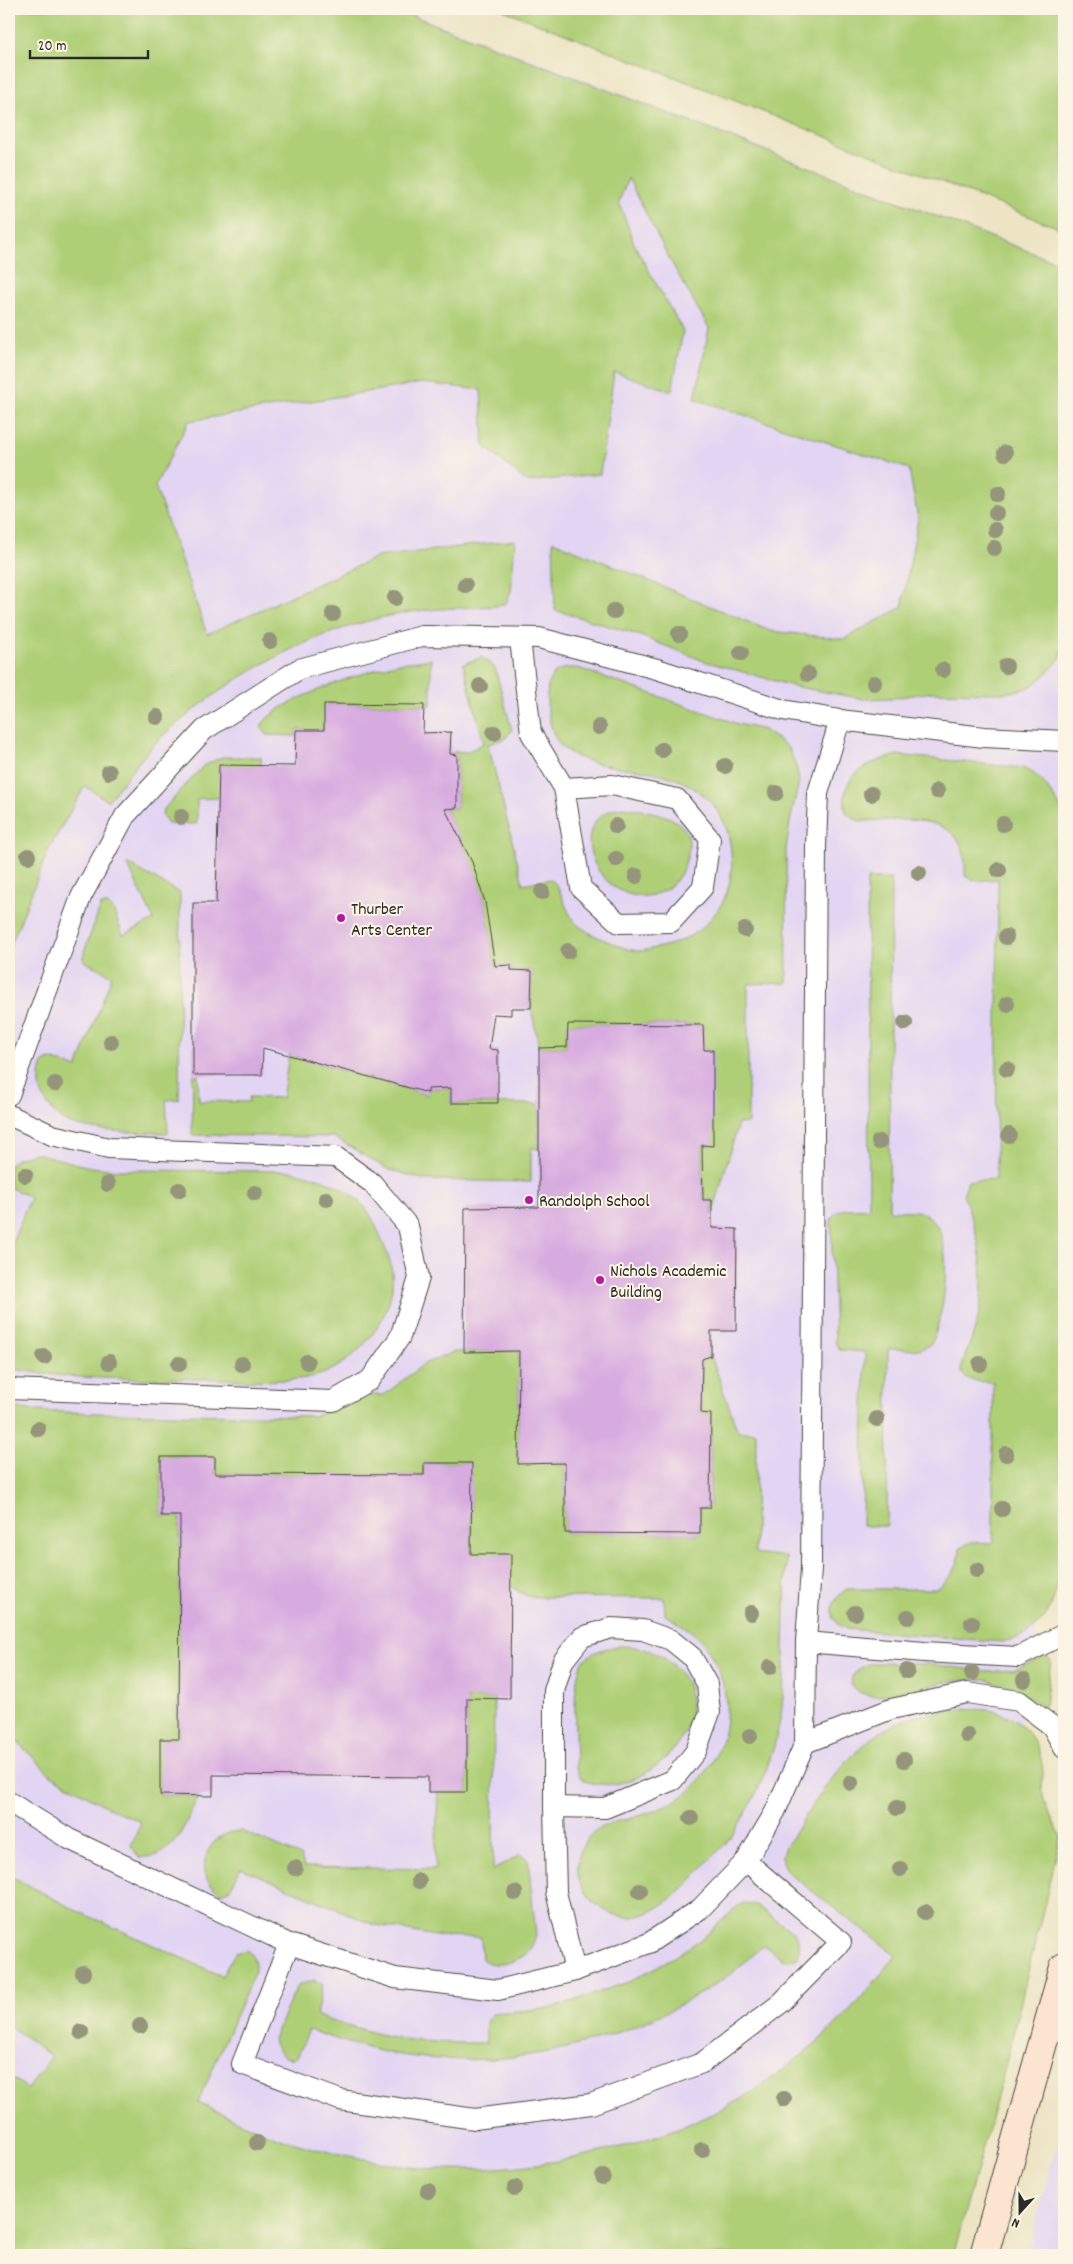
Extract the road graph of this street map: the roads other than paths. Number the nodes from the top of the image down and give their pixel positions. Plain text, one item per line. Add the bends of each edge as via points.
1 (520, 639) junction
2 (840, 720) junction
3 (1064, 742) edge
4 (564, 788) junction
5 (9, 1096) edge
6 (9, 1115) edge
7 (9, 1389) edge
8 (1064, 1634) edge
9 (806, 1642) junction
10 (805, 1744) junction
11 (1064, 1748) edge
12 (9, 1802) edge
13 (554, 1807) junction
14 (746, 1861) junction
15 (289, 1944) junction
16 (1064, 1967) edge
17 (575, 1971) junction
18 (1056, 2033) edge
19 (984, 2255) edge

1 - 2 lane via 539,638 657,669 783,710
1 - 4 lane via 531,733
1 - 5 lane via 422,636 299,670 204,730 125,816 81,897
2 - 3 lane via 984,738
2 - 9 lane via 818,793 816,846 811,1568
4 - 4 lane via 581,888 620,923 671,922 703,887 710,839 677,799 612,785
6 - 7 lane via 52,1135 109,1148 336,1157 372,1183 408,1226 420,1278 400,1336 370,1380 333,1401
8 - 9 lane via 1018,1657
9 - 10 lane
10 - 11 lane via 891,1709 967,1693 1019,1701 1052,1726
10 - 14 lane via 775,1812
12 - 15 lane via 69,1839
13 - 13 lane via 605,1808 673,1780 696,1751 710,1712 707,1684 692,1657 671,1640 643,1630 611,1628 582,1637 563,1661 554,1691
13 - 17 lane via 556,1892
14 - 15 lane via 841,1942 782,2003 702,2063 591,2104 475,2119 340,2100 242,2064
14 - 17 lane via 700,1909 649,1943
15 - 17 lane via 395,1978 498,1990
16 - 18 street
18 - 19 street

